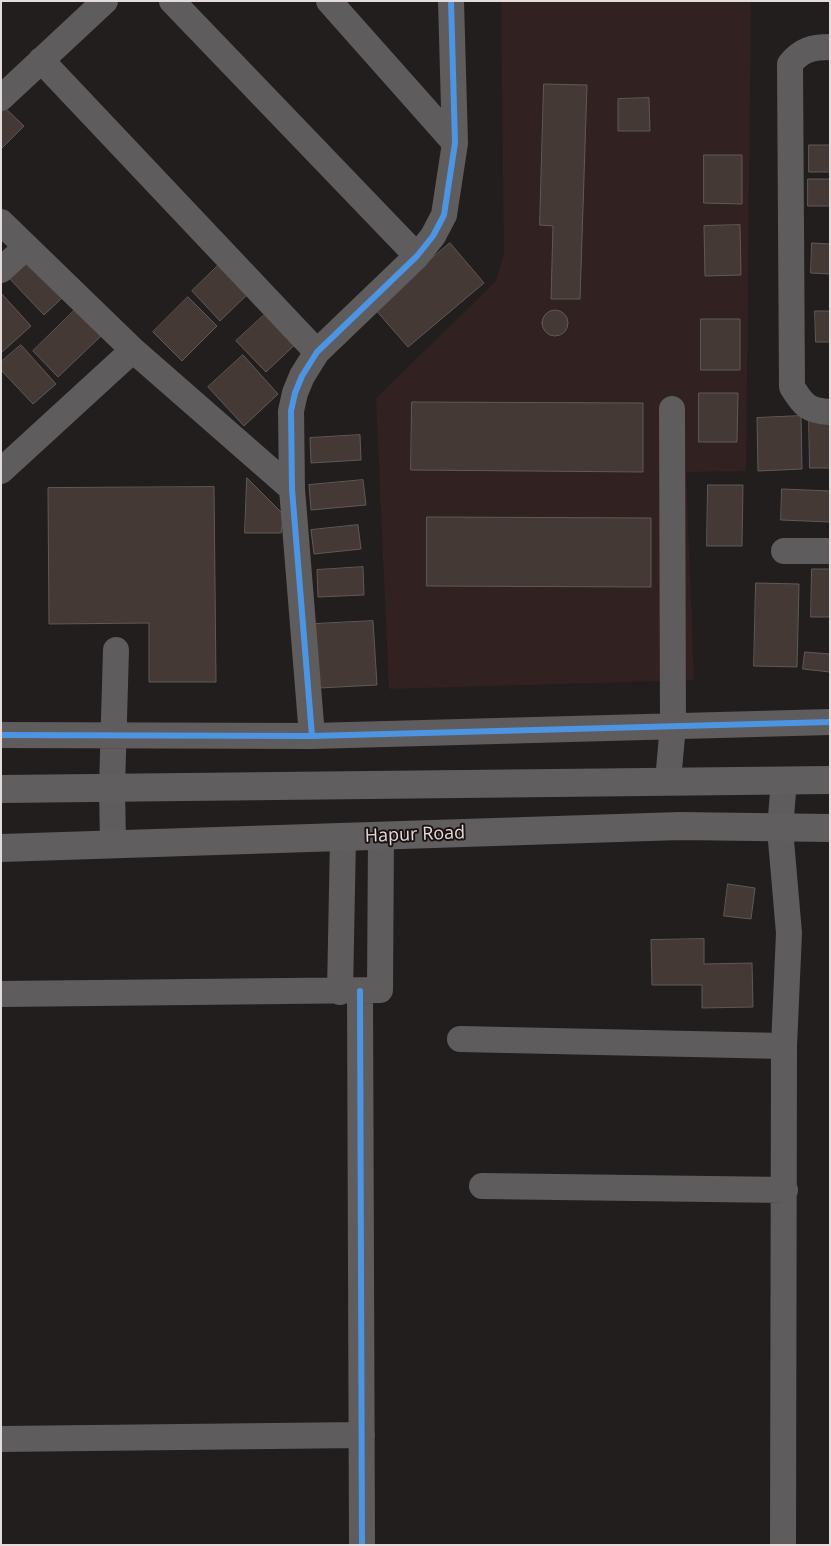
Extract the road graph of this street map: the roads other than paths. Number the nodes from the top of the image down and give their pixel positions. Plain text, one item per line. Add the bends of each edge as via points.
1 (105, 1) edge
2 (172, 1) edge
3 (329, 1) edge
4 (451, 1) edge
5 (830, 47) edge
6 (41, 60) junction
7 (1, 98) edge
8 (455, 142) junction
9 (1, 222) edge
10 (26, 247) junction
11 (417, 256) junction
12 (1, 270) edge
13 (133, 350) junction
14 (317, 352) junction
15 (672, 410) dead end
16 (830, 412) edge
17 (1, 471) edge
18 (292, 489) junction
19 (784, 551) dead end
20 (830, 551) edge
21 (116, 650) dead end
22 (830, 722) edge
23 (673, 725) junction
24 (1, 735) edge
25 (114, 735) junction
26 (312, 736) junction
27 (784, 780) junction
28 (830, 780) edge
29 (668, 781) junction
30 (112, 788) junction
31 (1, 789) edge
32 (830, 828) edge
33 (780, 829) junction
34 (381, 836) junction
35 (343, 837) junction
36 (113, 844) junction
37 (1, 848) edge
38 (350, 991) junction
39 (1, 994) edge
40 (460, 1039) dead end
41 (784, 1046) junction
42 (482, 1186) dead end
43 (785, 1190) junction
44 (362, 1435) junction
45 (1, 1439) edge
46 (362, 1545) edge
47 (783, 1545) edge

1 - 6 street
2 - 11 street
3 - 8 street
4 - 8 street
5 - 16 street via 814,47 799,53 790,64 792,387 802,404 818,412
6 - 7 street
6 - 14 street
8 - 11 street via 444,215
9 - 10 street
10 - 12 street
10 - 13 street
11 - 14 street
13 - 17 street
13 - 18 street
14 - 18 street via 302,376 291,410
15 - 23 street
18 - 26 street
19 - 20 street
21 - 25 street
22 - 23 street
23 - 26 street
23 - 29 street
24 - 25 street
25 - 26 street
25 - 30 street
27 - 28 main road
27 - 29 main road
27 - 33 street
29 - 30 main road
30 - 31 main road
30 - 36 street
32 - 33 main road, Hapur Road
33 - 34 main road, Hapur Road via 680,826
33 - 41 street via 789,934
34 - 35 main road, Hapur Road
34 - 38 street via 380,990
35 - 36 main road, Hapur Road
35 - 38 street
36 - 37 main road, Hapur Road
38 - 39 street
38 - 44 street
40 - 41 street
41 - 43 street
42 - 43 street
43 - 47 street
44 - 45 street
44 - 46 street

